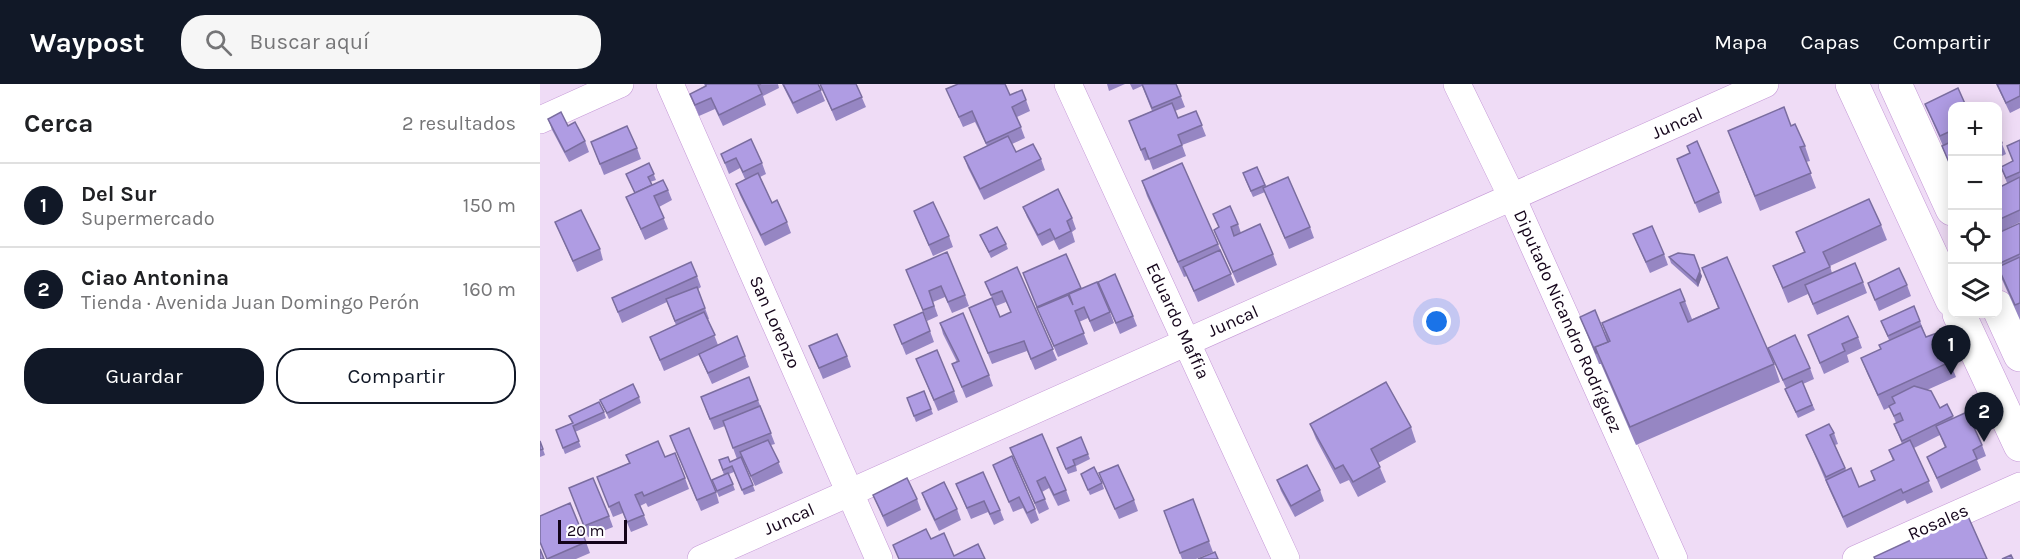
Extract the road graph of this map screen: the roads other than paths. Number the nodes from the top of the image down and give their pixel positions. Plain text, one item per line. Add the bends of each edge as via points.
1 (620, 84) edge
2 (670, 84) edge
3 (1068, 84) edge
4 (1457, 84) edge
5 (1765, 84) edge
6 (1852, 84) edge
7 (1895, 84) edge
8 (540, 120) edge
9 (1511, 195) junction
10 (1948, 198) edge
11 (1948, 289) edge
12 (2002, 315) edge
13 (1961, 318) edge
14 (1188, 340) junction
15 (2020, 355) edge
16 (2020, 445) edge
17 (2020, 486) edge
18 (849, 492) junction
19 (701, 559) edge
20 (879, 559) edge
21 (1286, 559) edge
22 (1674, 559) edge
23 (1856, 559) edge

1 - 8 street
2 - 18 street, San Lorenzo
3 - 14 street, Eduardo Maffia
4 - 9 street, Diputado Nicandro Rodríguez
5 - 9 street, Juncal
6 - 11 main road
7 - 10 main road
9 - 14 street, Juncal
9 - 22 street, Diputado Nicandro Rodríguez
12 - 15 main road
13 - 16 main road
14 - 18 street, Juncal
14 - 21 street, Eduardo Maffia
17 - 23 street, Rosales
18 - 19 street, Juncal
18 - 20 street, San Lorenzo

